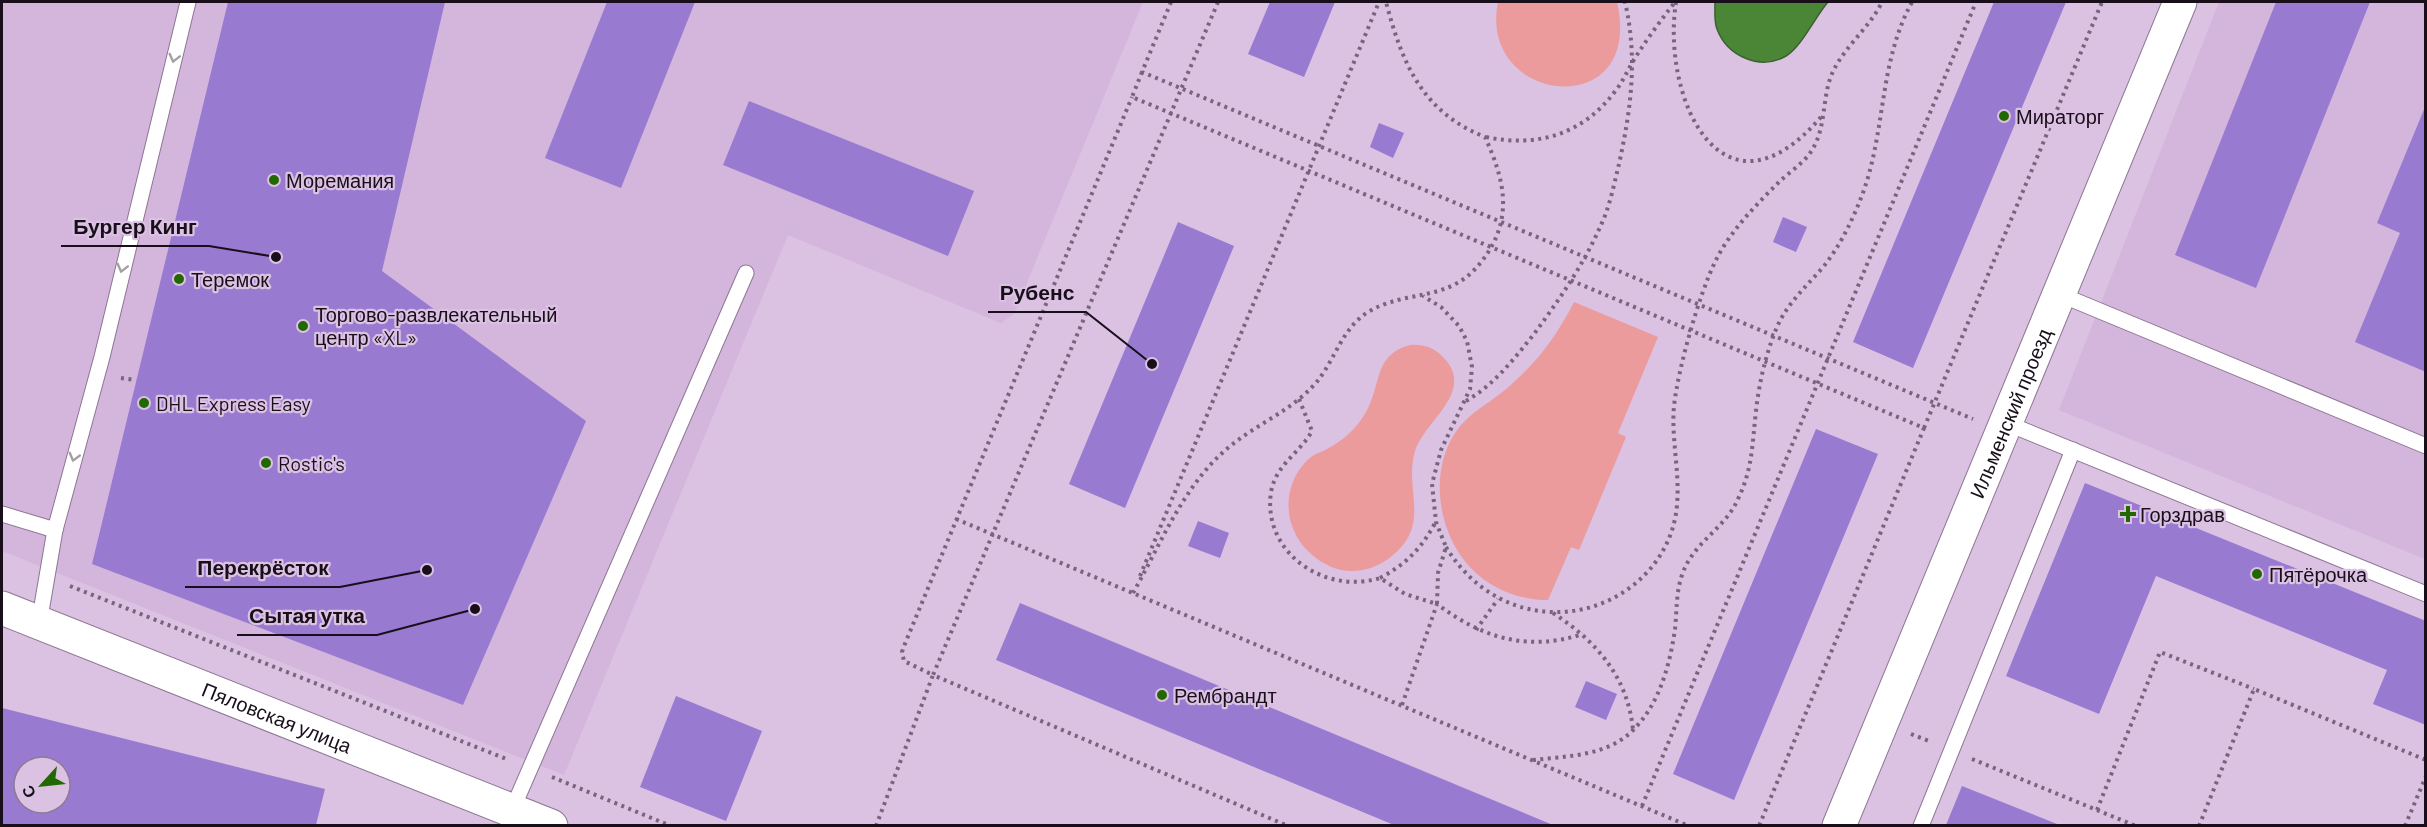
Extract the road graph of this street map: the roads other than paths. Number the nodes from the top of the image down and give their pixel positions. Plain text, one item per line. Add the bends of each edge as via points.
1 (188, 2) edge
2 (2180, 2) edge
3 (746, 273) dead end
4 (2059, 294) junction
5 (2004, 427) junction
6 (2426, 446) edge
7 (2073, 450) junction
8 (2, 514) edge
9 (55, 530) junction
10 (2426, 594) edge
11 (2, 608) edge
12 (39, 623) junction
13 (512, 810) junction
14 (551, 825) edge
15 (1839, 825) edge
16 (1921, 825) edge

1 -> 9 lane via 102,357
2 - 4 street, Ильменский проезд
3 - 13 lane
4 - 5 street, Ильменский проезд
4 - 6 lane
5 - 7 lane
5 - 15 street, Ильменский проезд
7 - 10 lane
7 - 16 lane
8 - 9 lane
9 - 12 lane
11 - 12 street, Пяловская улица
12 - 13 street, Пяловская улица
13 - 14 street, Пяловская улица

